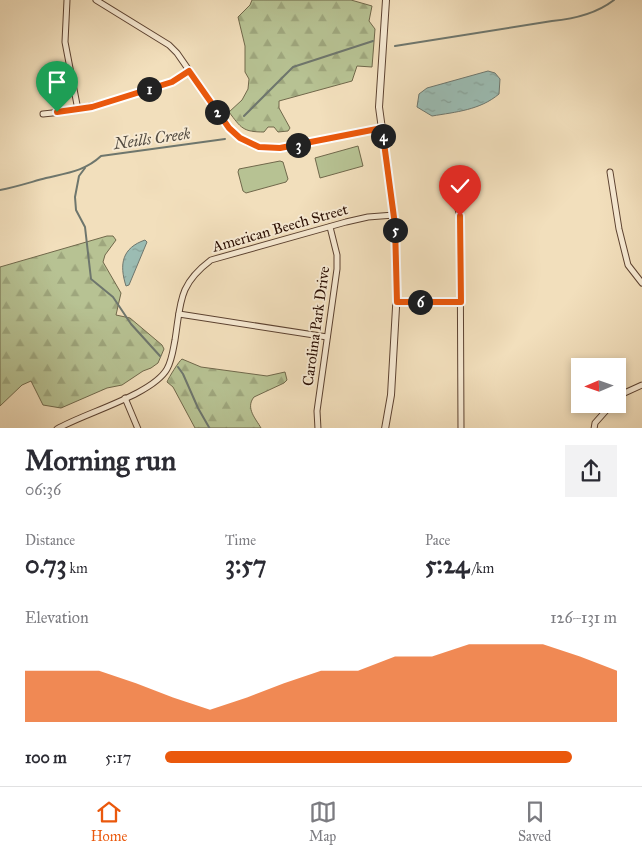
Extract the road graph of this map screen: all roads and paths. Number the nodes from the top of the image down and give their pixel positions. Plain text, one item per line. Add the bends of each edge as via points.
1 (66, 0) edge
2 (96, 0) edge
3 (386, 0) edge
4 (189, 71) junction
5 (78, 110) junction
6 (44, 114) dead end
7 (382, 128) junction
8 (610, 172) dead end
9 (452, 199) dead end
10 (394, 214) junction
11 (330, 227) junction
12 (642, 282) edge
13 (397, 302) junction
14 (461, 302) junction
15 (179, 314) junction
16 (328, 337) junction
17 (642, 385) edge
18 (626, 393) edge
19 (125, 398) junction
20 (604, 413) edge
21 (57, 428) edge
22 (138, 428) edge
23 (318, 428) edge
24 (384, 428) edge
25 (461, 428) edge
26 (594, 428) edge

1 - 5 street via 65,42
2 - 4 street via 169,45
3 - 7 street via 380,94
4 - 5 street via 172,82
4 - 7 street via 229,128 240,138 259,147 280,148
5 - 6 street
7 - 10 street
8 - 12 street via 618,229 628,265
9 - 14 street via 460,216
10 - 11 street, American Beech Street
10 - 13 street
11 - 15 street, American Beech Street via 211,260 189,281
11 - 16 street, Carolina Park Drive via 337,269
13 - 14 street
13 - 24 street via 391,394
14 - 25 street
15 - 16 street
15 - 19 street, American Beech Street via 166,370 147,387
16 - 23 street, Carolina Park Drive via 317,411
17 - 18 street
19 - 21 street, American Beech Street
19 - 22 street
20 - 26 street

